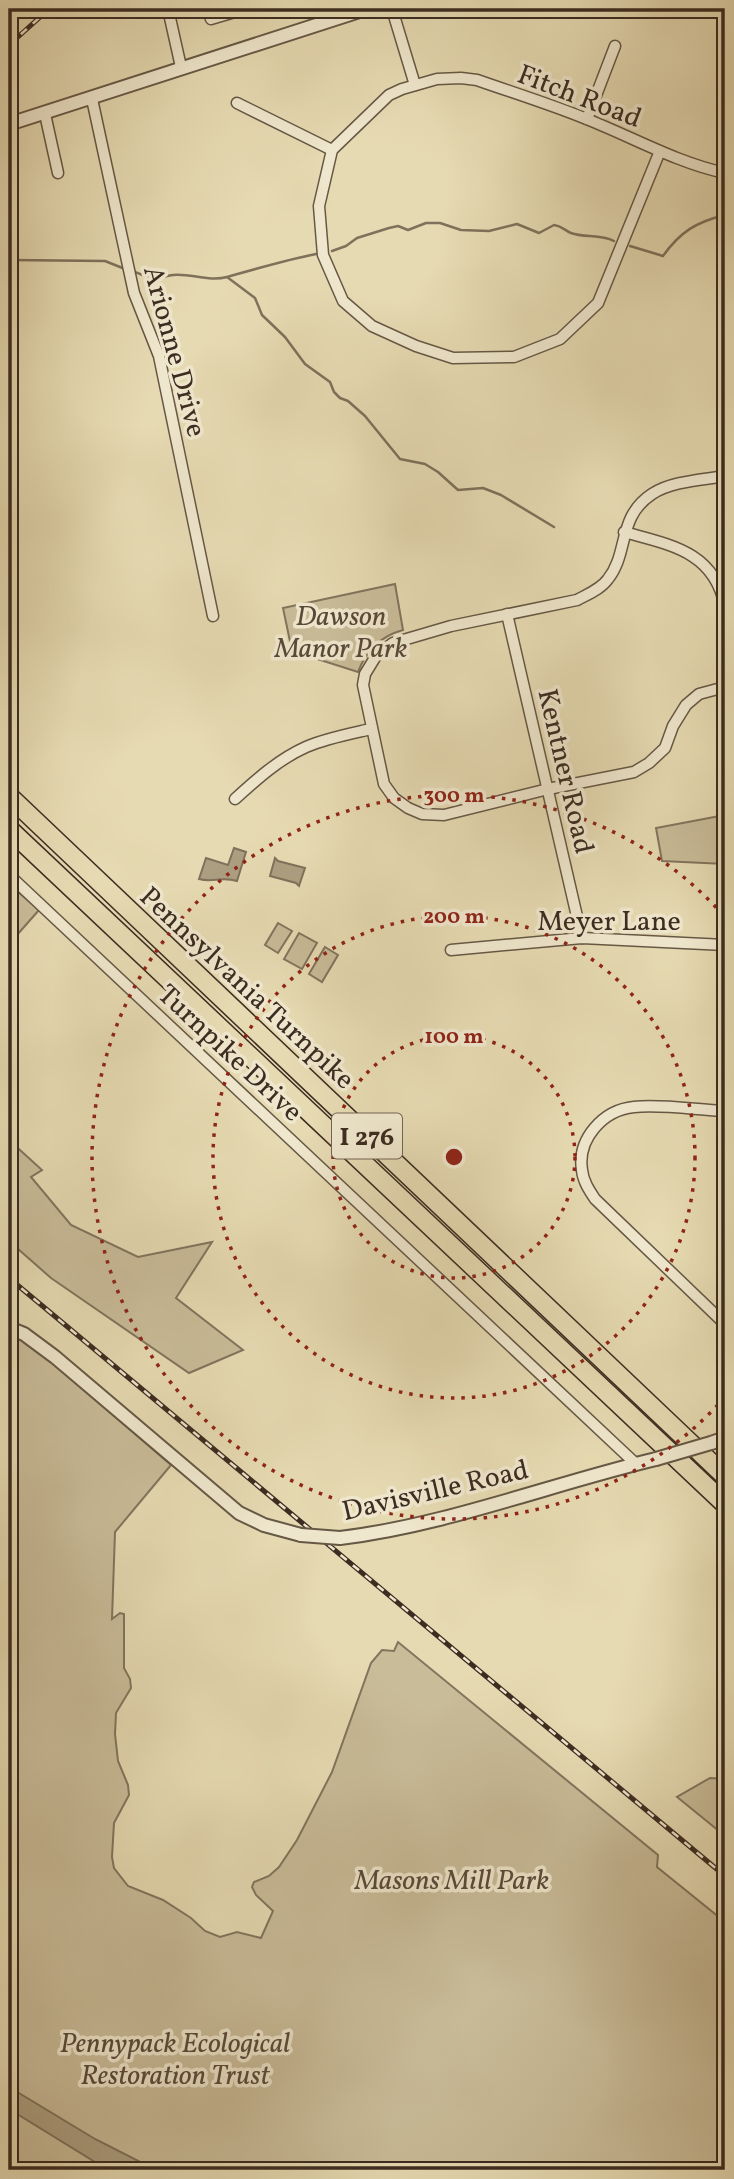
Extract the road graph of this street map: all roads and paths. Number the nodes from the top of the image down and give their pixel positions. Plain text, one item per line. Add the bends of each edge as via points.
1 (168, 9) edge
2 (208, 9) edge
3 (245, 9) edge
4 (366, 9) edge
5 (392, 9) edge
6 (615, 46) dead end
7 (181, 67) junction
8 (415, 85) junction
9 (92, 99) junction
10 (236, 103) dead end
11 (45, 114) junction
12 (587, 119) junction
13 (9, 124) edge
14 (332, 150) junction
15 (660, 151) junction
16 (58, 173) dead end
17 (725, 173) edge
18 (725, 476) edge
19 (624, 532) junction
20 (725, 606) edge
21 (507, 614) junction
22 (213, 616) dead end
23 (725, 687) edge
24 (370, 729) junction
25 (548, 789) junction
26 (9, 796) edge
27 (234, 799) dead end
28 (9, 829) edge
29 (9, 875) edge
30 (582, 937) junction
31 (725, 944) edge
32 (451, 950) dead end
33 (725, 1111) edge
34 (725, 1324) edge
35 (9, 1328) edge
36 (725, 1438) edge
37 (636, 1464) junction
38 (725, 1476) edge
39 (725, 1504) edge

1 - 7 street
2 - 3 street via 211,19
4 - 7 street
5 - 8 street
6 - 12 street
7 - 9 street
8 - 12 street, Fitch Road via 436,79 477,80
8 - 14 street, Fitch Road via 389,95
9 - 11 street
9 - 22 street, Arionne Drive via 134,293 159,356
10 - 14 street
11 - 13 street
11 - 16 street
12 - 15 street, Fitch Road
14 - 15 street via 319,206 323,255 343,301 372,326 453,358 514,358 559,339 598,303
15 - 17 street, Fitch Road
18 - 19 street via 653,493 640,503
19 - 20 street via 691,553 719,584
19 - 21 street via 613,572 596,590 577,600
21 - 24 street via 393,643 376,656 363,685
21 - 25 street, Kentner Road
23 - 25 street via 699,694 687,705 665,748 634,772
24 - 25 street via 384,784 394,798 422,814 444,815
24 - 27 street via 306,747
25 - 30 street, Kentner Road
26 - 38 highway, Pennsylvania Turnpike / I 276
28 - 39 highway, Pennsylvania Turnpike / I 276
29 - 37 street, Turnpike Drive
30 - 31 street, Meyer Lane
30 - 32 street, Meyer Lane
33 - 34 street via 635,1107 617,1111 589,1133 582,1149 582,1169 595,1199
35 - 37 street, Davisville Road, bridge via 55,1357 239,1513 301,1535 340,1538 371,1534
36 - 37 street, Davisville Road, bridge

